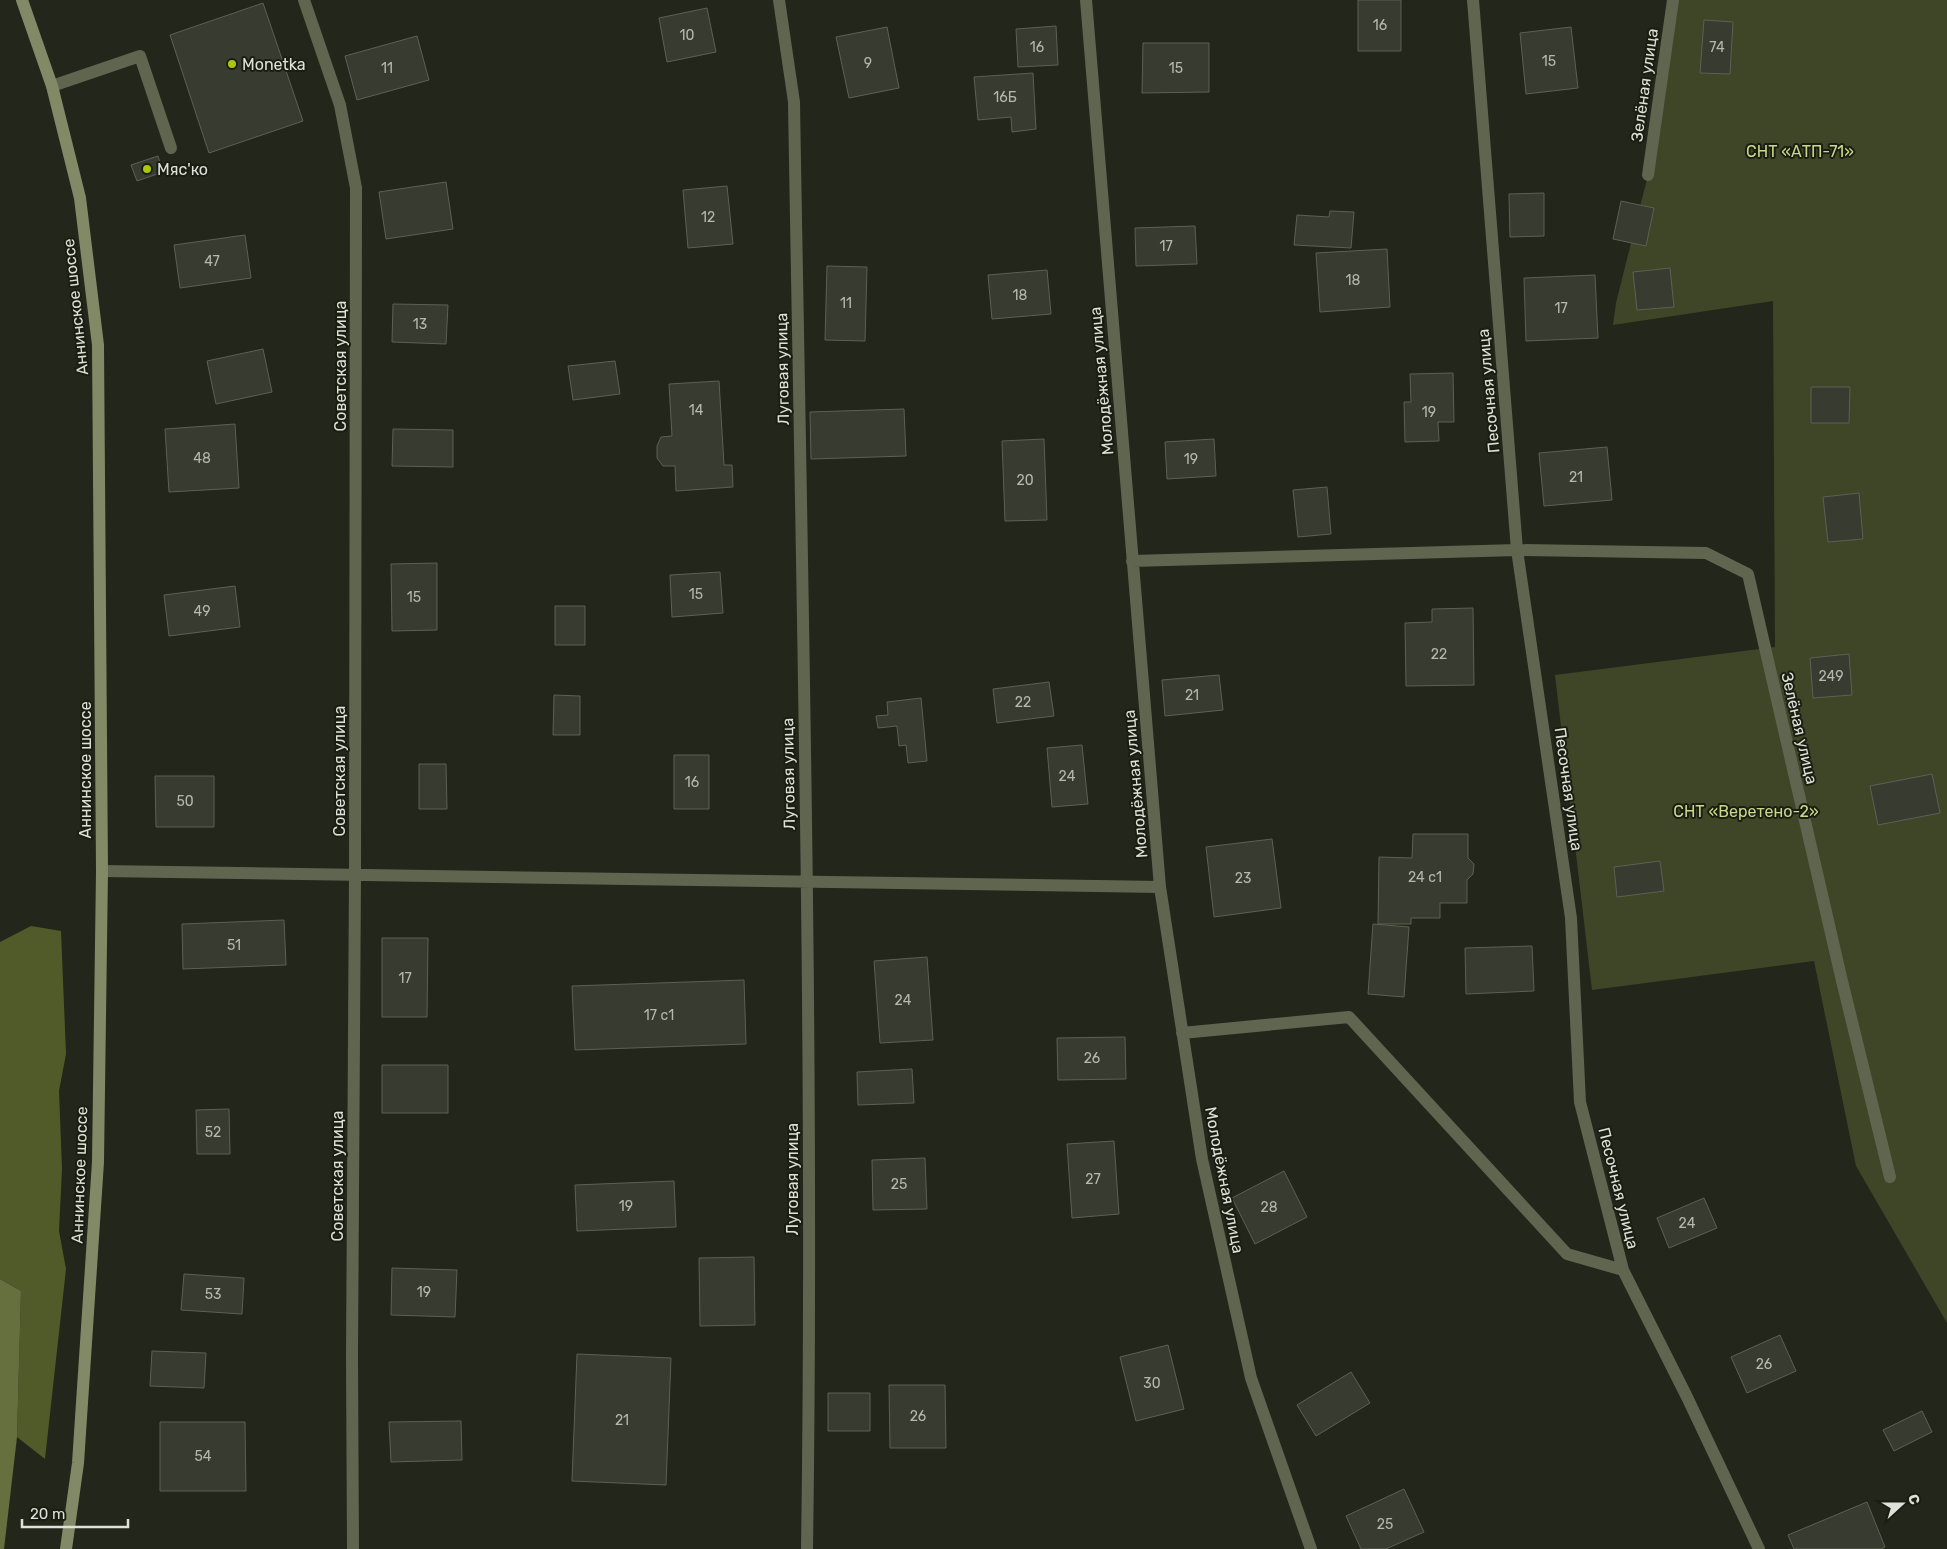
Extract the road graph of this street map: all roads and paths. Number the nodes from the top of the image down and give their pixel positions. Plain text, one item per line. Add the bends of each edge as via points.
1 (22, 0) edge
2 (304, 0) edge
3 (779, 0) edge
4 (1086, 0) edge
5 (1473, 0) edge
6 (1673, 0) edge
7 (52, 86) junction
8 (171, 148) dead end
9 (1648, 175) dead end
10 (1517, 550) junction
11 (1132, 562) junction
12 (102, 871) junction
13 (355, 875) junction
14 (806, 882) junction
15 (1160, 887) junction
16 (1182, 1033) junction
17 (1890, 1177) dead end
18 (1623, 1270) junction
19 (66, 1549) edge
20 (353, 1549) edge
21 (807, 1549) edge
22 (1311, 1549) edge
23 (1759, 1549) edge

1 - 7 main road, Аннинское шоссе
2 - 13 street, Советская улица via 340,105 356,188
3 - 14 street, Луговая улица via 794,102
4 - 11 street, Молодёжная улица
5 - 10 street, Песочная улица
6 - 9 street, Зелёная улица
7 - 8 street via 140,56
7 - 12 main road, Аннинское шоссе via 80,198 98,345
10 - 11 street, Зелёная улица
10 - 17 street, Зелёная улица via 1706,552 1748,574
10 - 18 street, Песочная улица via 1572,918 1580,1102
11 - 15 street, Молодёжная улица
12 - 13 street
12 - 19 main road, Аннинское шоссе via 98,1162 78,1463
13 - 14 street
13 - 20 street, Советская улица
14 - 15 street
14 - 21 street, Луговая улица via 810,1320
15 - 16 street, Молодёжная улица
16 - 18 street via 1349,1017 1566,1254
16 - 22 street, Молодёжная улица via 1202,1158 1251,1378
18 - 23 street, Песочная улица

